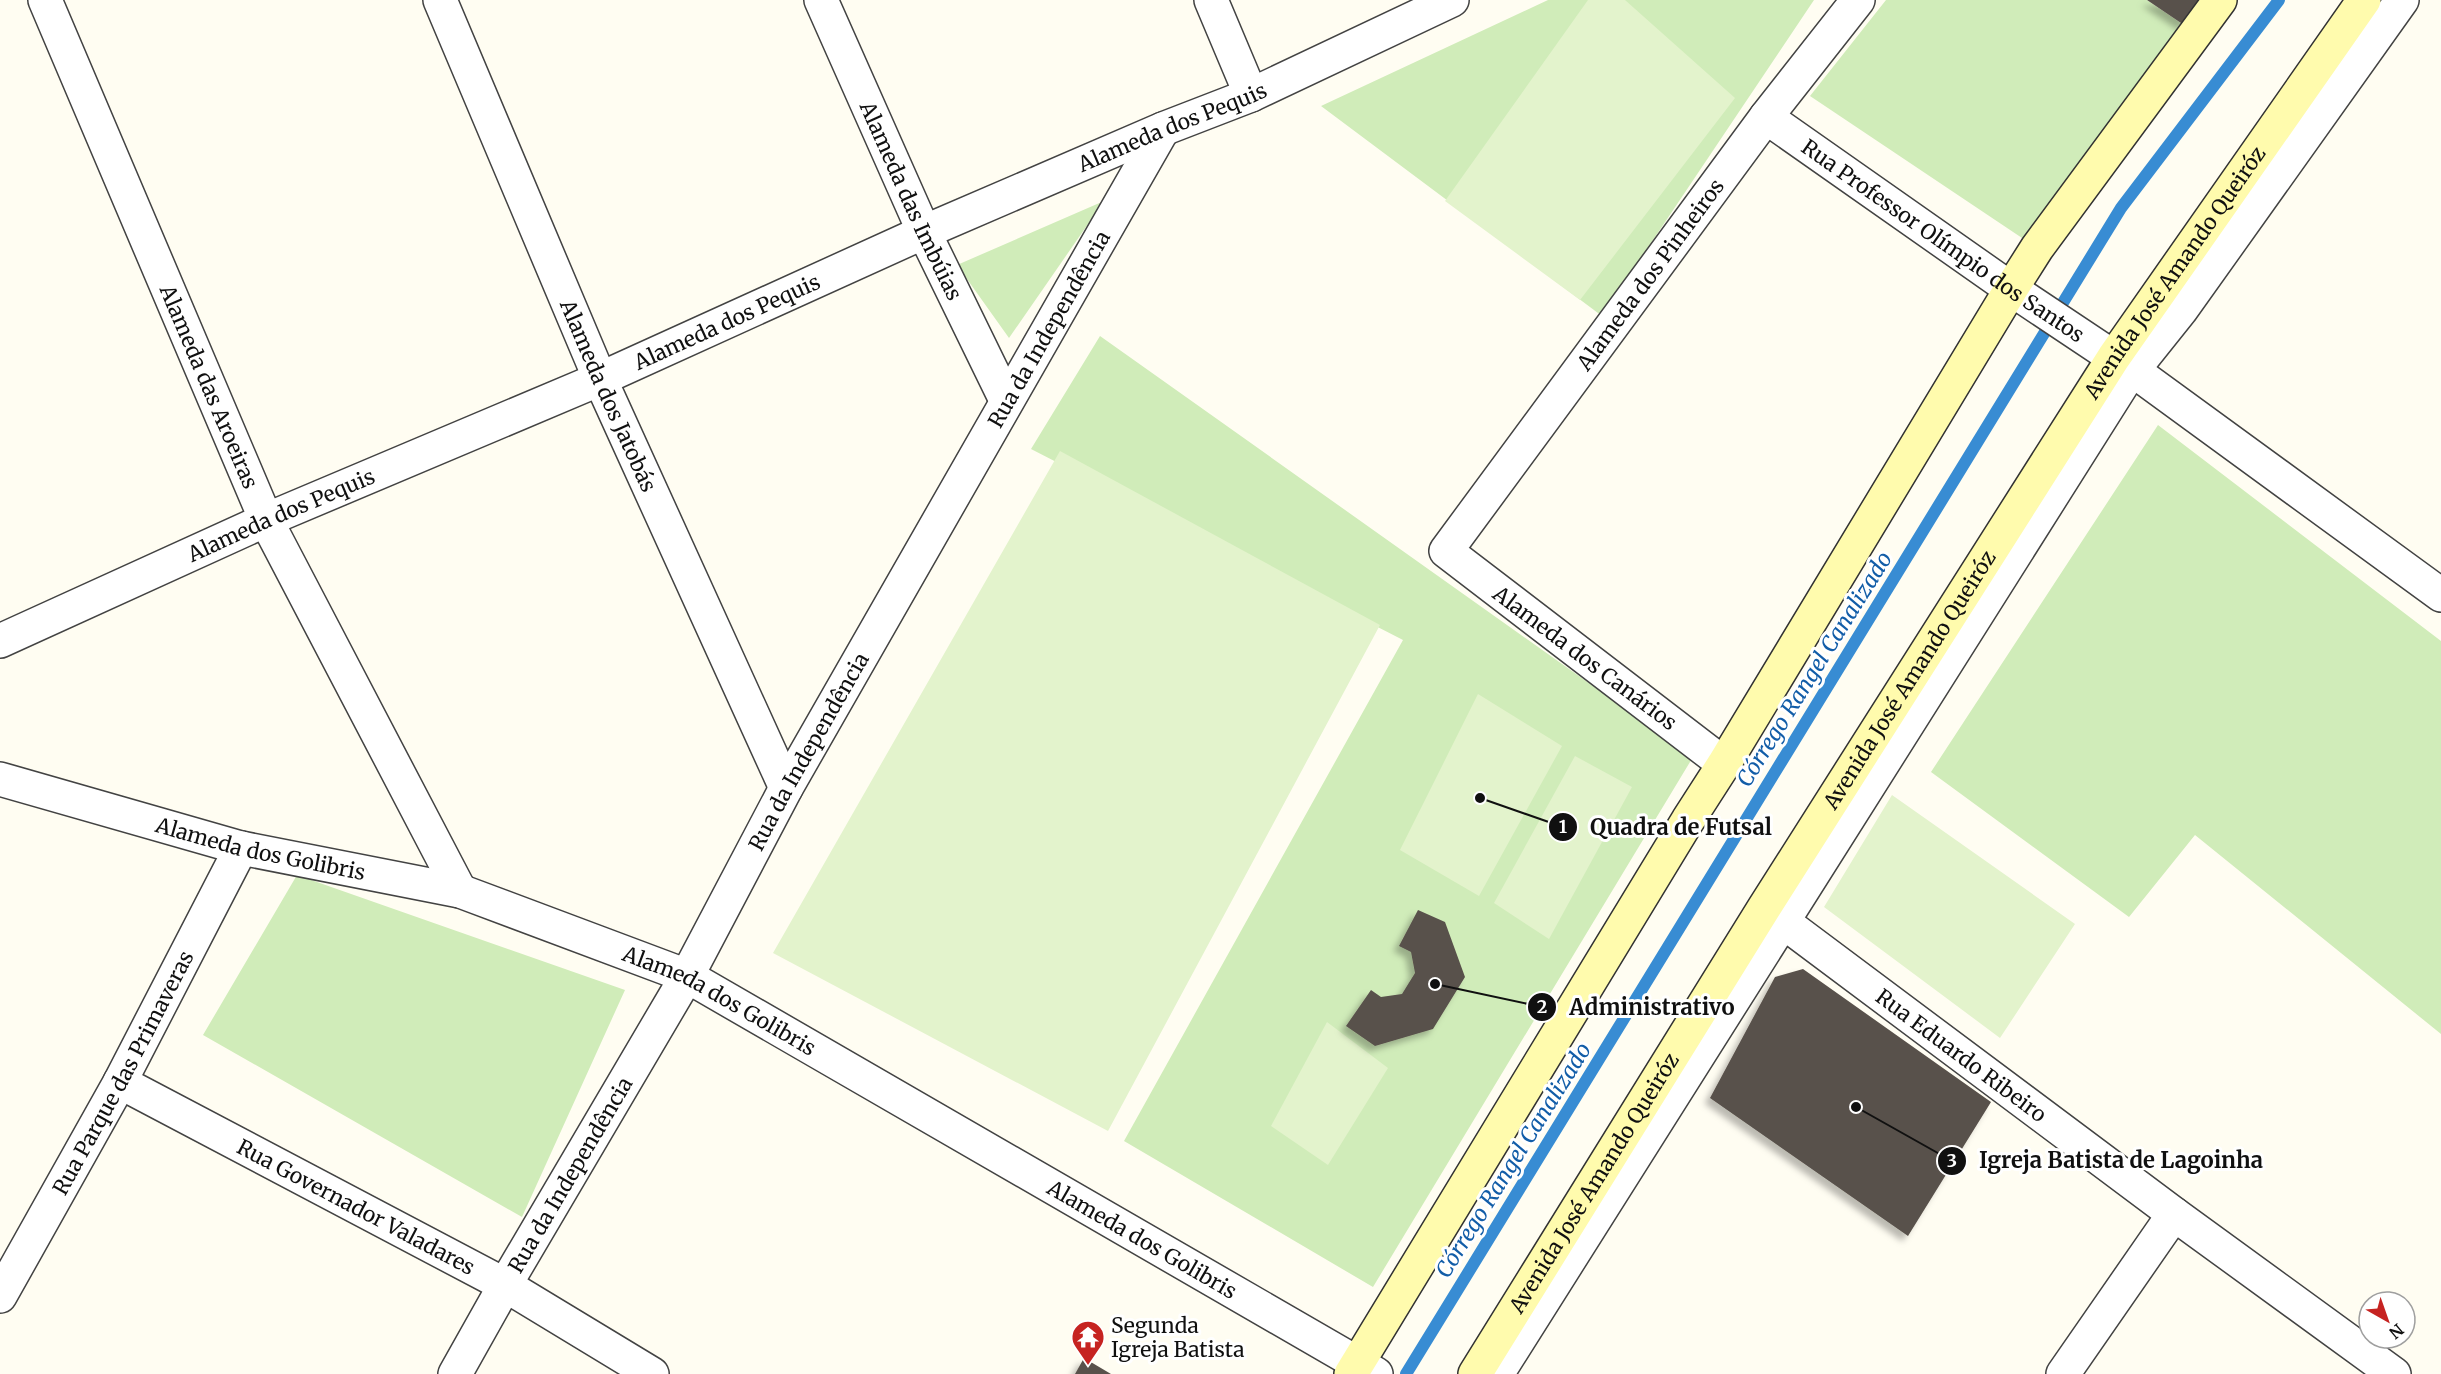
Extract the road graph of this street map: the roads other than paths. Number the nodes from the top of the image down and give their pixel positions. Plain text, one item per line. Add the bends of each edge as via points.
1 (45, 0) edge
2 (440, 0) edge
3 (821, 0) edge
4 (1211, 0) edge
5 (1452, 0) edge
6 (1858, 0) edge
7 (2220, 0) edge
8 (2364, 0) edge
9 (2402, 0) edge
10 (1251, 95) junction
11 (1766, 117) junction
12 (1163, 129) junction
13 (924, 232) junction
14 (2020, 295) junction
15 (2114, 357) junction
16 (600, 379) junction
17 (1006, 400) junction
18 (266, 520) junction
19 (1446, 551) joint
20 (2441, 595) edge
21 (0, 641) edge
22 (1724, 764) junction
23 (0, 779) edge
24 (786, 788) junction
25 (241, 848) junction
26 (460, 891) junction
27 (1773, 915) junction
28 (687, 976) junction
29 (120, 1082) junction
30 (2174, 1214) junction
31 (505, 1285) junction
32 (0, 1296) edge
33 (1365, 1371) edge
34 (455, 1374) edge
35 (652, 1374) edge
36 (1475, 1374) edge
37 (1497, 1374) edge
38 (2063, 1374) edge
39 (2394, 1374) edge

1 - 18 street, Alameda das Aroeiras
2 - 16 street, Alameda dos Jatobás
3 - 13 street, Alameda das Imbúias
4 - 10 street
5 - 10 street, Alameda dos Pequis
6 - 11 street, Alameda dos Pinheiros
7 - 14 main road via 2037,248
8 - 15 main road, Avenida José Amando Queiróz
9 - 15 street via 2181,310
10 - 12 street, Alameda dos Pequis
11 - 14 street, Rua Professor Olímpio dos Santos
11 - 19 street, Alameda dos Pinheiros
12 - 13 street, Alameda dos Pequis
12 - 17 street, Rua da Independência
13 - 16 street, Alameda dos Pequis
13 - 17 street, Alameda das Imbúias
14 - 15 street, Rua Professor Olímpio dos Santos
14 - 22 main road
15 - 20 street, Rua Professor Olímpio dos Santos
15 - 27 main road, Avenida José Amando Queiróz
16 - 18 street, Alameda dos Pequis
16 - 24 street, Alameda dos Jatobás
17 - 24 street, Rua da Independência
18 - 21 street, Alameda dos Pequis
18 - 26 street, Alameda das Aroeiras
19 - 22 street, Alameda dos Canários
22 - 33 main road
23 - 25 street, Alameda dos Golibris
24 - 28 street, Rua da Independência
25 - 26 street, Alameda dos Golibris
25 - 29 street, Rua Parque das Primaveras
26 - 28 street, Alameda dos Golibris
27 - 30 street, Rua Eduardo Ribeiro
27 - 36 main road, Avenida José Amando Queiróz
27 - 37 street
28 - 31 street, Rua da Independência
28 - 33 street, Alameda dos Golibris
29 - 31 street, Rua Governador Valadares
29 - 32 street, Rua Parque das Primaveras
30 - 38 street
30 - 39 street, Rua Eduardo Ribeiro
31 - 34 street, Rua da Independência
31 - 35 street, Rua Governador Valadares

